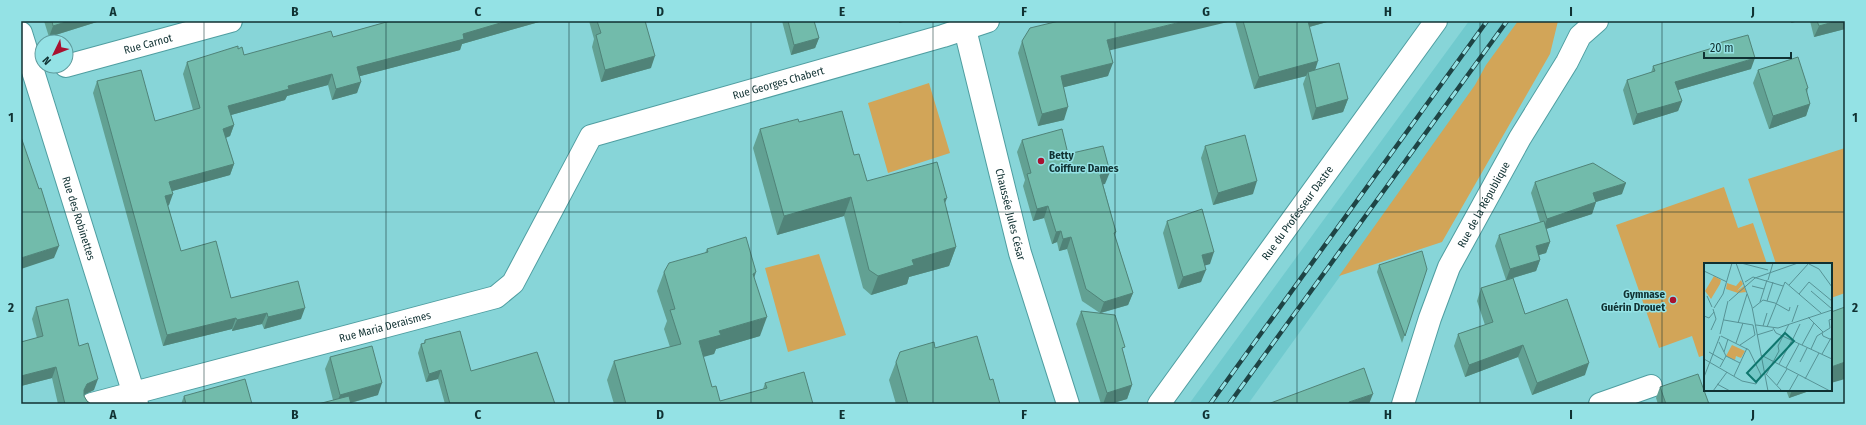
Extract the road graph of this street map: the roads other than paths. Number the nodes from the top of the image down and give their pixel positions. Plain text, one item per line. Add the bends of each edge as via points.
1 (231, 21) edge
2 (988, 21) edge
3 (1436, 21) edge
4 (1597, 21) edge
5 (964, 25) edge
6 (1579, 29) edge
7 (21, 33) edge
8 (28, 63) edge
9 (74, 64) edge
10 (591, 136) joint
11 (1650, 386) dead end
12 (135, 399) edge
13 (92, 404) edge
14 (1068, 404) edge
15 (1159, 404) edge
16 (1403, 404) edge
17 (1600, 404) edge

1 - 9 street, Rue Carnot
2 - 5 street, Rue Georges Chabert
3 - 15 street, Rue du Professeur Dastre
4 - 6 street, Rue de la République
5 - 10 street, Rue Georges Chabert
5 - 14 street, Chaussée Jules César via 1020,253
6 - 16 street, Rue de la République via 1567,62 1520,138 1449,267
7 - 8 street, Rue des Robinettes
8 - 12 street, Rue des Robinettes
10 - 12 street, Rue Maria Deraismes via 513,283 496,297
11 - 17 street
12 - 13 street, Rue Maria Deraismes

